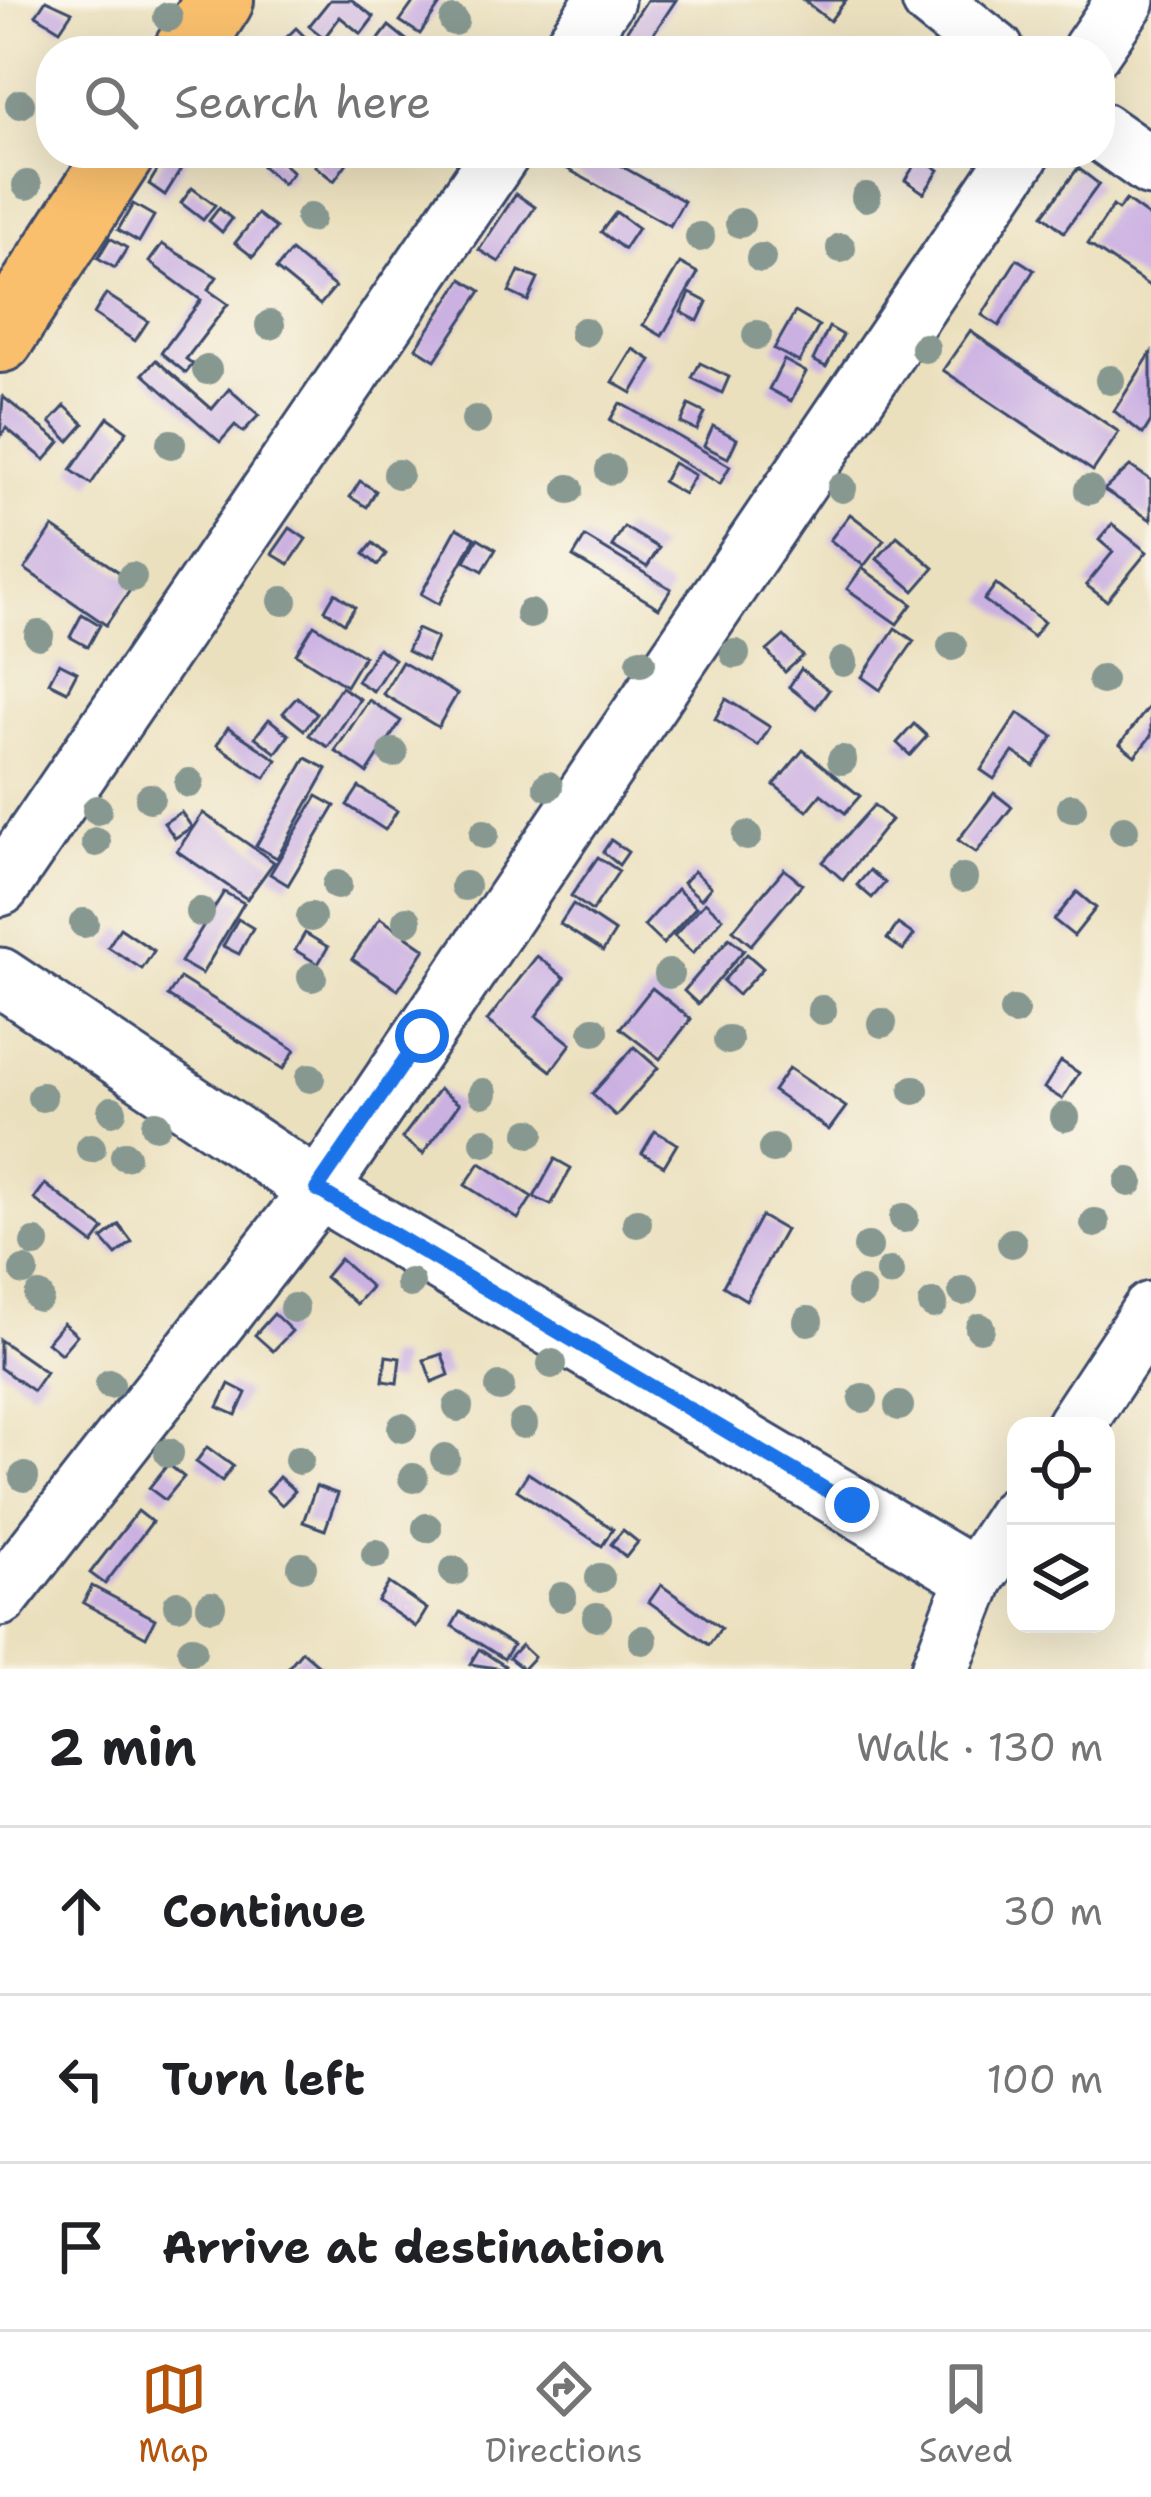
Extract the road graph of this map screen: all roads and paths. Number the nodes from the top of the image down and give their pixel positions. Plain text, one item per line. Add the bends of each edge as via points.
1 (220, 0) edge
2 (605, 0) edge
3 (931, 0) edge
4 (1126, 0) edge
5 (197, 36) edge
6 (580, 36) edge
7 (976, 36) edge
8 (1101, 36) edge
9 (1115, 141) edge
10 (1151, 166) edge
11 (111, 168) edge
12 (491, 168) edge
13 (1011, 168) edge
14 (0, 339) edge
15 (0, 887) edge
16 (0, 976) edge
17 (317, 1189) junction
18 (1151, 1312) edge
19 (1081, 1417) edge
20 (1010, 1525) edge
21 (975, 1578) junction
22 (0, 1597) edge
23 (940, 1669) edge

1 - 5 main road
2 - 6 street
3 - 7 street
4 - 8 street
9 - 10 street
11 - 14 main road
12 - 15 street
13 - 17 street
16 - 17 street
17 - 21 street
17 - 22 street
18 - 19 street
20 - 21 street
21 - 23 street

